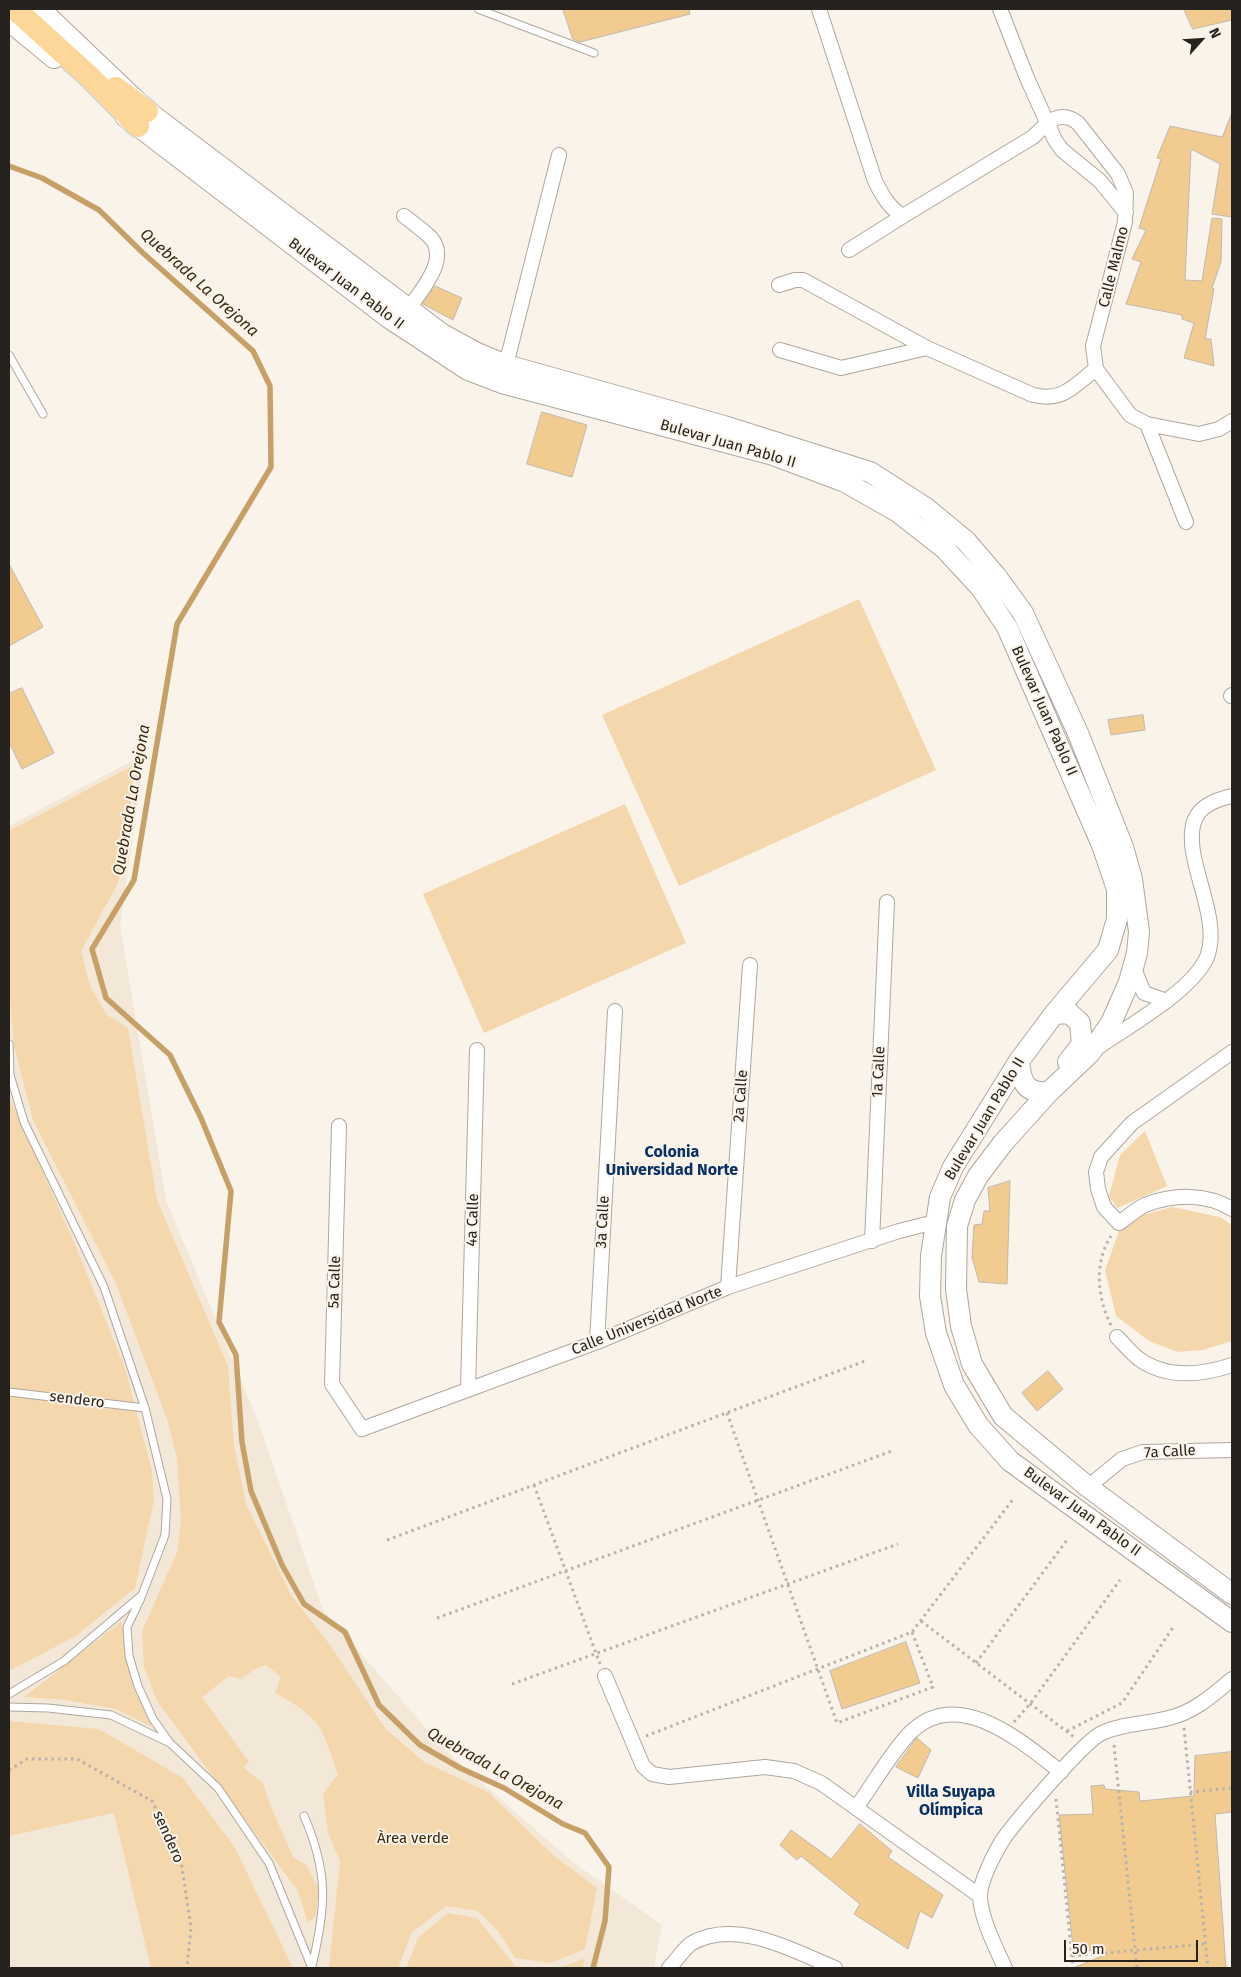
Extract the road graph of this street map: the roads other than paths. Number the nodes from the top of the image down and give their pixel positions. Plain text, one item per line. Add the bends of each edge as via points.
1 (14, 9) edge
2 (27, 9) edge
3 (40, 9) edge
4 (478, 9) edge
5 (818, 9) edge
6 (1000, 9) edge
7 (9, 21) edge
8 (594, 53) dead end
9 (142, 119) junction
10 (1048, 120) junction
11 (560, 155) dead end
12 (1126, 213) junction
13 (404, 216) dead end
14 (903, 216) junction
15 (849, 250) dead end
16 (779, 285) dead end
17 (408, 310) junction
18 (927, 348) junction
19 (780, 350) dead end
20 (9, 354) edge
21 (506, 365) junction
22 (1096, 369) junction
23 (43, 414) dead end
24 (1232, 421) edge
25 (1147, 424) junction
26 (1186, 522) dead end
27 (1232, 796) edge
28 (887, 902) dead end
29 (750, 966) dead end
30 (1133, 966) junction
31 (1167, 1001) junction
32 (615, 1011) dead end
33 (1054, 1014) junction
34 (9, 1044) edge
35 (478, 1050) dead end
36 (1232, 1052) edge
37 (1090, 1053) junction
38 (1019, 1061) junction
39 (10, 1074) edge
40 (1064, 1078) junction
41 (1049, 1092) junction
42 (339, 1126) dead end
43 (1232, 1209) edge
44 (935, 1222) junction
45 (872, 1241) junction
46 (728, 1287) junction
47 (1117, 1337) road end
48 (596, 1342) junction
49 (1232, 1365) edge
50 (468, 1390) junction
51 (9, 1392) edge
52 (145, 1408) junction
53 (362, 1429) joint
54 (1232, 1450) edge
55 (1088, 1487) junction
56 (1232, 1594) edge
57 (142, 1595) junction
58 (1232, 1622) edge
59 (605, 1676) road end
60 (1232, 1679) edge
61 (9, 1694) edge
62 (9, 1707) edge
63 (170, 1743) junction
64 (1058, 1776) junction
65 (856, 1808) junction
66 (304, 1816) dead end
67 (980, 1896) junction
68 (312, 1967) edge
69 (669, 1968) edge
70 (835, 1968) edge
71 (1005, 1968) edge

1 - 9 main road, Bulevar Juan Pablo II
2 - 9 main road, Bulevar Juan Pablo II
3 - 9 main road, Bulevar Juan Pablo II
4 - 8 lane
5 - 14 street via 875,181 883,197
6 - 10 street, Calle Malmo via 1027,78
7 - 9 main road, Bulevar Juan Pablo II
9 - 17 main road, Bulevar Juan Pablo II
9 - 33 main road, Bulevar Juan Pablo II via 389,318 468,370 502,383 770,454 813,469 845,482 898,512 944,548 981,588 1007,628 1102,844 1117,889 1117,919 1108,950
10 - 12 street, Calle Malmo via 1062,150 1100,181
10 - 12 street via 1071,118 1078,123 1118,174 1126,194
10 - 14 street via 1032,138
11 - 21 street
12 - 22 street, Calle Malmo via 1093,346
13 - 17 street via 432,239 438,262
14 - 15 street
16 - 18 street via 803,280
17 - 21 main road, Bulevar Juan Pablo II via 442,334
18 - 19 street via 841,368
18 - 22 street via 1033,395 1049,398 1059,396
20 - 23 lane
21 - 30 main road, Bulevar Juan Pablo II via 724,426 870,472 926,508 966,541 1022,613 1104,797 1128,863 1136,903 1139,932
22 - 25 street via 1130,416
24 - 25 street via 1219,429 1199,434
25 - 26 street
27 - 31 street via 1204,808 1195,819 1193,847 1211,939 1206,959
28 - 45 street, 1a Calle
29 - 46 street, 2a Calle
30 - 31 street via 1144,993
30 - 37 main road, Bulevar Juan Pablo II via 1111,1023
31 - 37 street
32 - 48 street, 3a Calle
33 - 38 main road, Bulevar Juan Pablo II
33 - 40 main road via 1069,1013 1080,1023 1082,1030 1082,1044 1066,1064
34 - 39 lane
35 - 50 street, 4a Calle
36 - 43 street via 1132,1123 1101,1157 1096,1172 1104,1208 1120,1223 1144,1206 1172,1197 1202,1197
37 - 40 main road, Bulevar Juan Pablo II
38 - 41 main road via 1020,1078 1028,1088 1036,1093
38 - 44 main road, Bulevar Juan Pablo II via 953,1167 940,1196
39 - 52 lane via 24,1122 104,1287
40 - 41 main road, Bulevar Juan Pablo II
41 - 55 main road, Bulevar Juan Pablo II via 998,1150 965,1200 957,1226 956,1289 961,1326 972,1364 1003,1416
42 - 53 street, 5a Calle via 332,1384
44 - 45 street, Calle Universidad Norte
44 - 58 main road, Bulevar Juan Pablo II via 930,1296 936,1333 954,1385 978,1425 1010,1461
45 - 46 street, Calle Universidad Norte
46 - 48 street, Calle Universidad Norte
47 - 49 street via 1140,1360 1169,1372 1201,1374
48 - 50 street, Calle Universidad Norte
50 - 53 street, Calle Universidad Norte
51 - 52 lane, sendero
52 - 57 lane via 167,1499 165,1535
54 - 55 street, 7a Calle via 1143,1452 1122,1459
55 - 56 main road, Bulevar Juan Pablo II
57 - 61 lane via 64,1661
57 - 63 lane via 127,1627 129,1656 153,1719
59 - 65 street via 643,1766 652,1774 669,1777 765,1767 794,1771 821,1783
60 - 64 street via 1206,1701 1182,1713 1100,1734
62 - 63 lane via 111,1715
63 - 68 lane via 218,1788 269,1864
64 - 65 street via 1007,1730 983,1720 945,1714 927,1720 910,1733
64 - 67 street via 1004,1838
65 - 67 street
66 - 68 lane via 316,1843 324,1884 322,1925
67 - 71 street
69 - 70 street via 692,1943 728,1932 765,1941

